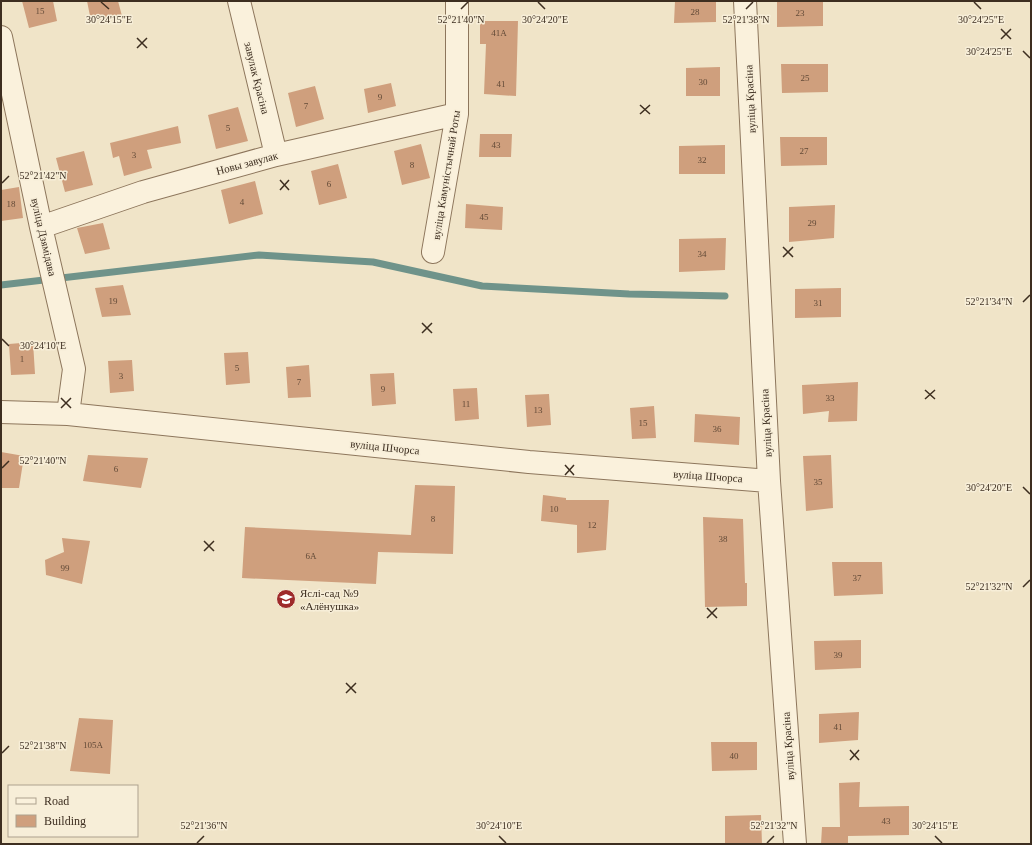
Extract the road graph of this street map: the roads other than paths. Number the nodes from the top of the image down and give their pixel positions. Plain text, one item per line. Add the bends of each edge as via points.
1 (239, 1) edge
2 (457, 1) edge
3 (745, 1) edge
4 (1, 37) edge
5 (457, 114) junction
6 (276, 155) junction
7 (42, 227) junction
8 (433, 252) dead end
9 (1, 412) edge
10 (68, 414) junction
11 (769, 481) junction
12 (795, 844) edge

1 - 6 street, завулак Красіна
2 - 5 street, вуліца Камуністычнай Роты
3 - 11 street, вуліца Красіна
4 - 7 street, вуліца Дзямідава
5 - 6 street, Новы завулак
5 - 8 street, вуліца Камуністычнай Роты
6 - 7 street, Новы завулак via 143,192
7 - 10 street, вуліца Дзямідава via 74,369
9 - 10 street, вуліца Шчорса
10 - 11 street, вуліца Шчорса via 529,462
11 - 12 street, вуліца Красіна

